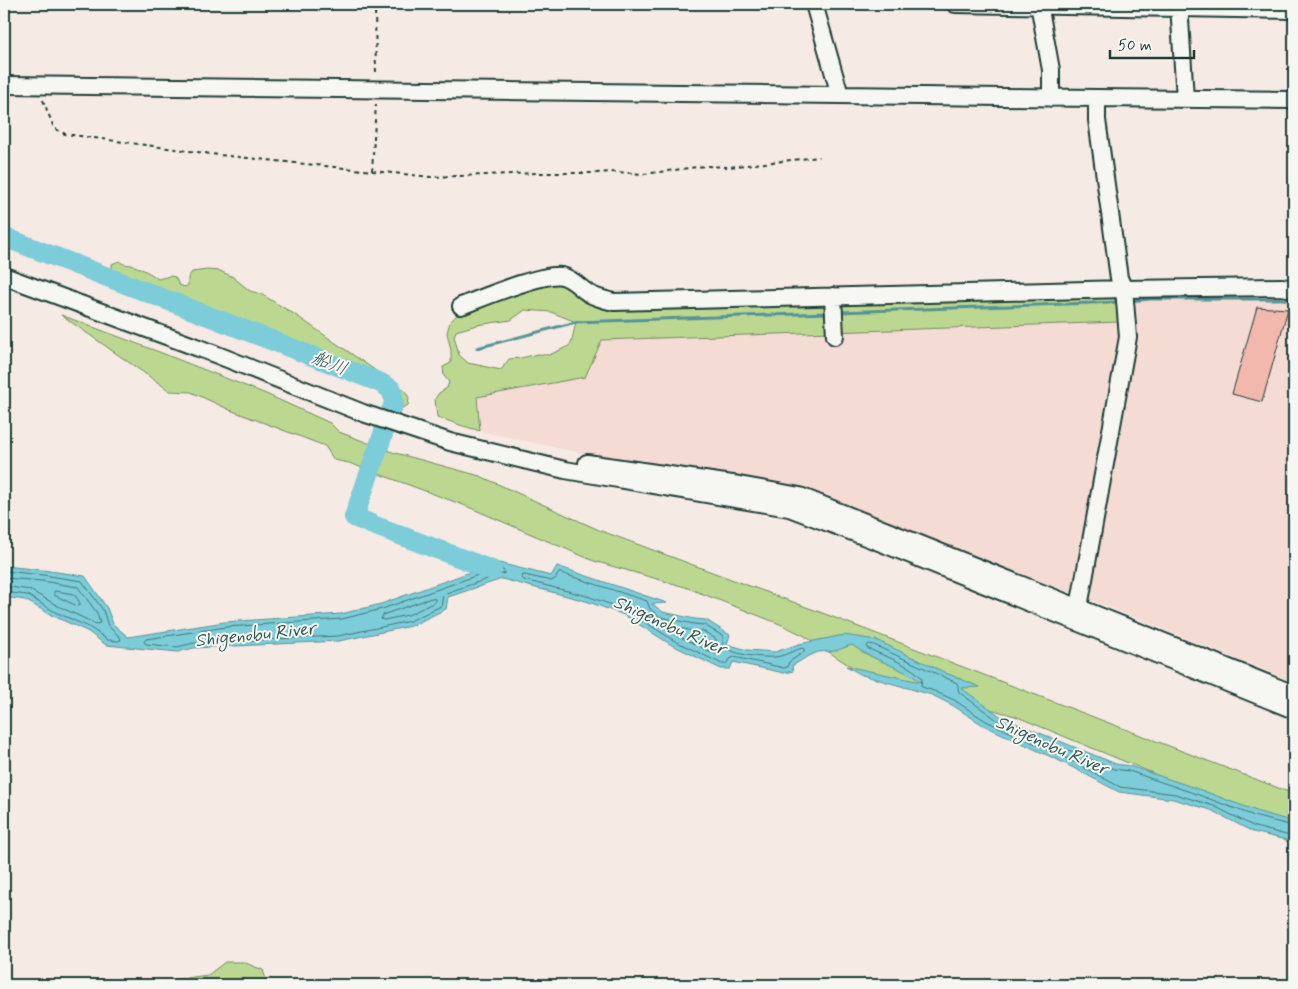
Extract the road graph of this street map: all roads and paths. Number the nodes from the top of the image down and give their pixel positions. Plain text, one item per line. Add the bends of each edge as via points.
1 (375, 4) edge
2 (814, 4) edge
3 (954, 4) edge
4 (1039, 5) edge
5 (1180, 6) edge
6 (1294, 10) edge
7 (4, 85) edge
8 (37, 85) junction
9 (376, 89) junction
10 (840, 95) junction
11 (1051, 98) junction
12 (1098, 98) junction
13 (1185, 99) junction
14 (1294, 100) edge
15 (819, 157) dead end
16 (372, 171) junction
17 (4, 276) edge
18 (1124, 289) junction
19 (1294, 289) edge
20 (833, 298) junction
21 (462, 306) dead end
22 (835, 334) dead end
23 (540, 465) junction
24 (1079, 607) junction
25 (1294, 694) edge
26 (1294, 710) edge

1 - 9 path
2 - 10 street
3 - 4 street
4 - 5 street
4 - 11 street via 1051,70
5 - 6 street
5 - 13 street
7 - 8 street
8 - 9 street
8 - 16 path via 54,128 65,134
9 - 10 street
9 - 16 path
10 - 11 street
11 - 12 street
12 - 13 street
12 - 18 street via 1097,120 1119,278
13 - 14 street
15 - 16 path via 644,174 431,177
17 - 23 street via 364,413 450,442
18 - 19 street
18 - 20 street
18 - 24 street via 1128,337
20 - 21 street via 614,302 588,294 563,276 552,276
20 - 22 street
23 - 24 street via 579,462 800,496
23 - 26 street via 789,508
24 - 25 street

